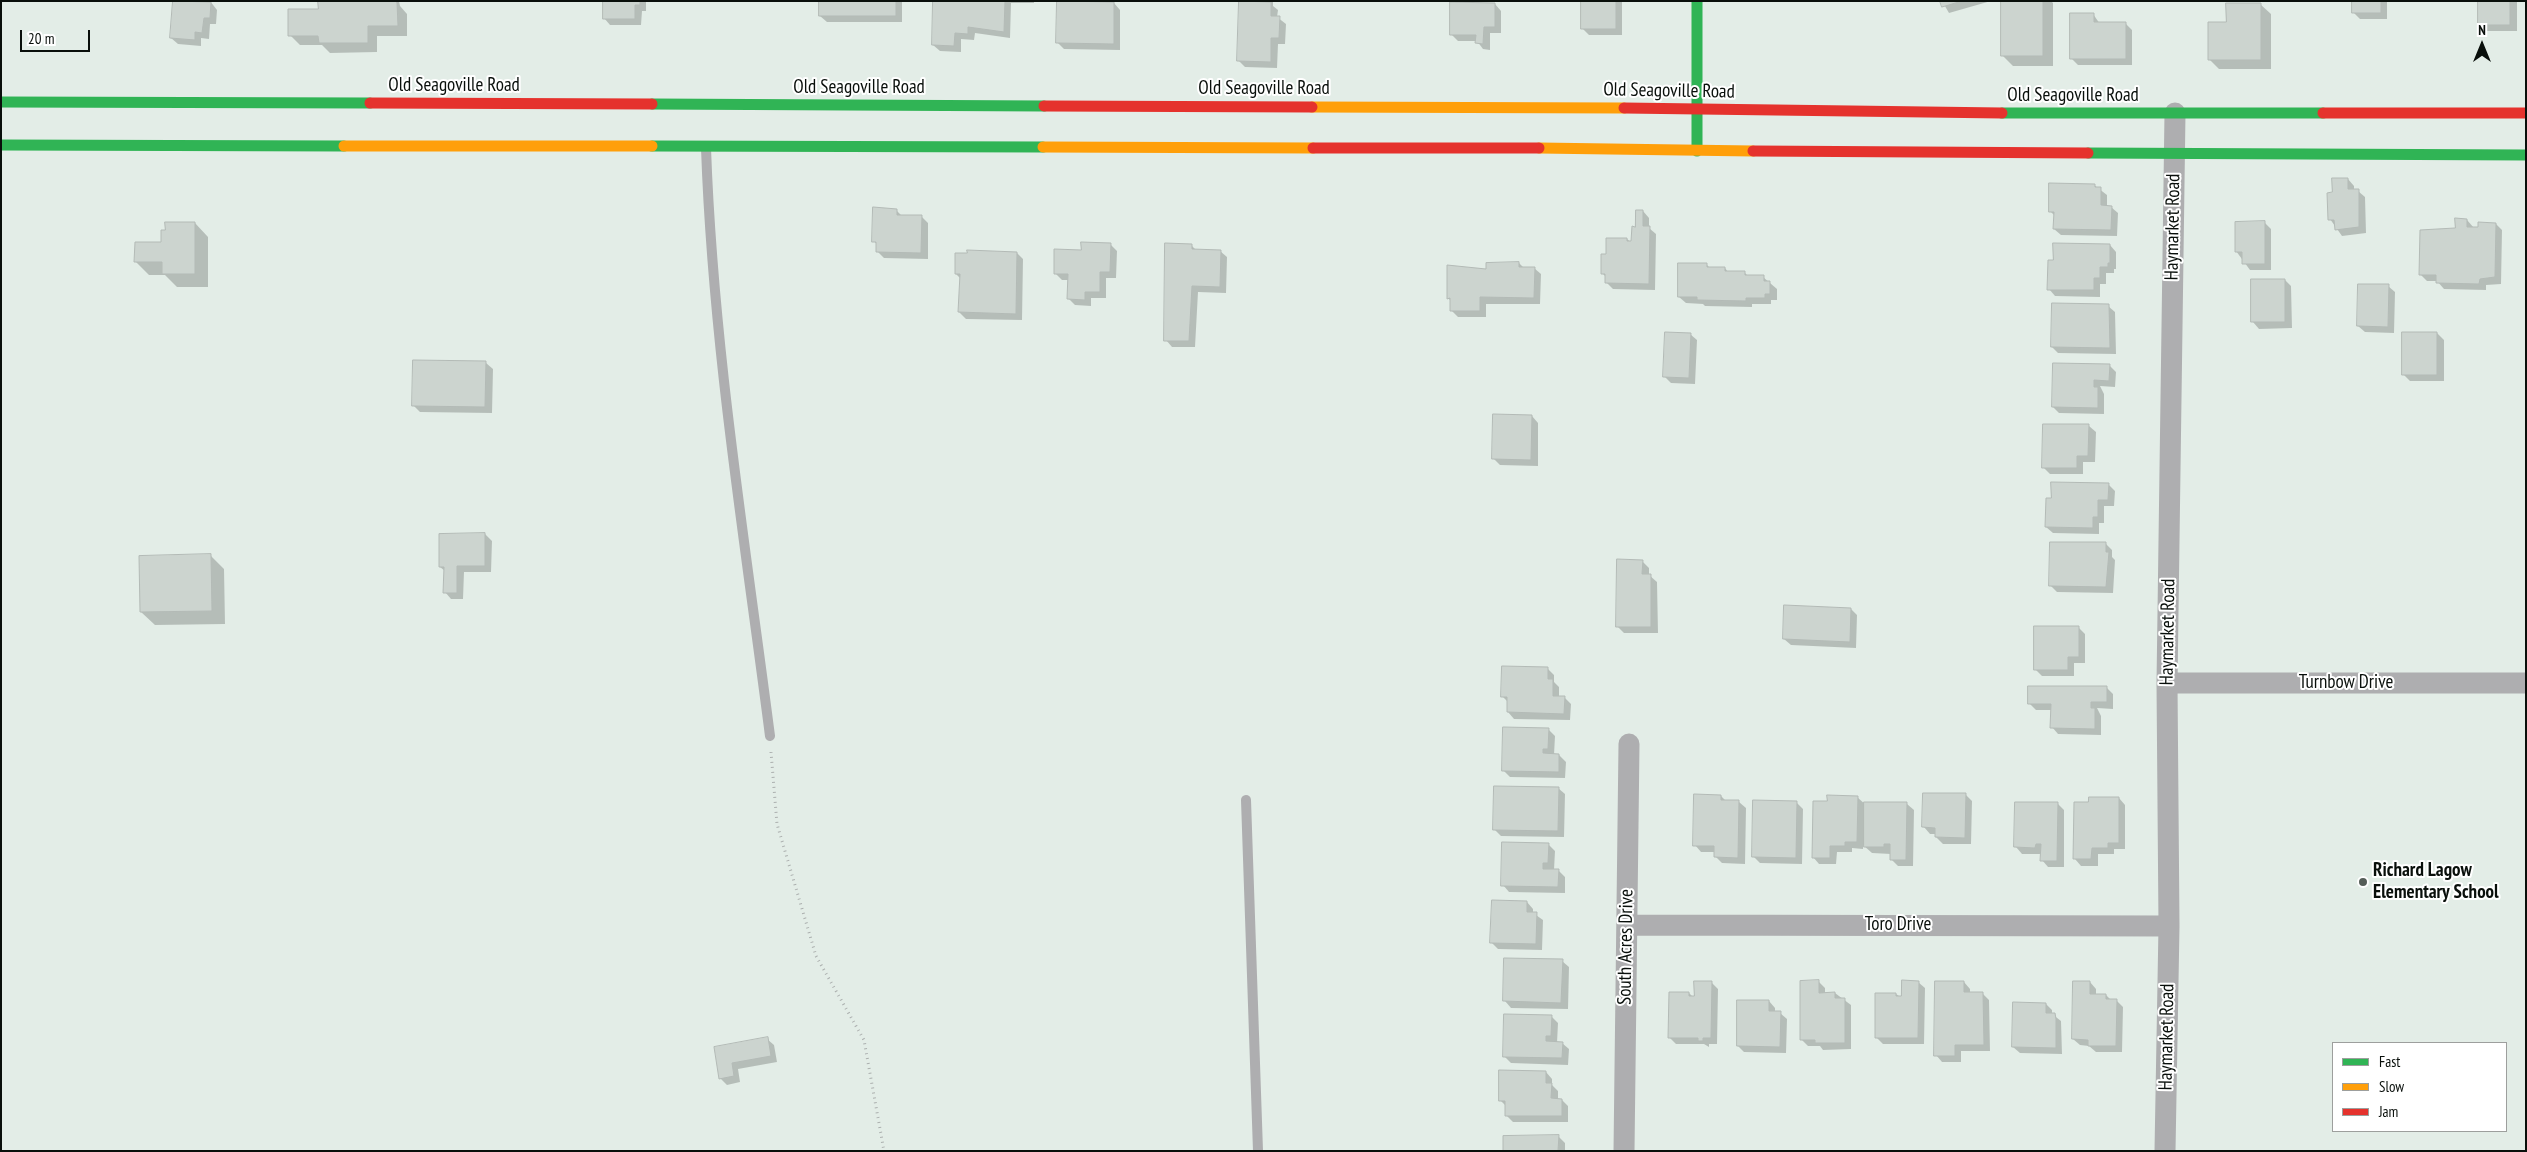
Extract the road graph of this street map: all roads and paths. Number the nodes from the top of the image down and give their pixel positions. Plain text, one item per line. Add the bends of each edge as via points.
1 (1697, 1) edge
2 (1, 102) edge
3 (1697, 108) junction
4 (2174, 113) junction
5 (2526, 114) edge
6 (412, 130) dead end
7 (706, 131) dead end
8 (1047, 131) dead end
9 (1, 145) edge
10 (412, 147) junction
11 (706, 148) junction
12 (1046, 148) junction
13 (1697, 151) junction
14 (2174, 152) junction
15 (2526, 155) edge
16 (2167, 683) junction
17 (2526, 683) edge
18 (770, 736) joint
19 (1629, 744) dead end
20 (1246, 800) dead end
21 (1627, 925) junction
22 (2169, 926) junction
23 (884, 1151) edge
24 (1258, 1151) edge
25 (1624, 1151) edge
26 (2165, 1151) edge

1 - 3 main road
2 - 3 main road, Old Seagoville Road via 128,107
3 - 4 main road, Old Seagoville Road via 1896,113
3 - 13 main road
4 - 5 main road, Old Seagoville Road
4 - 14 street, Haymarket Road
6 - 10 main road
7 - 11 main road
8 - 12 main road
9 - 10 main road via 128,142
10 - 11 main road
11 - 12 main road
11 - 18 lane via 709,236 719,339
12 - 13 main road
13 - 14 main road
14 - 15 main road
14 - 16 street, Haymarket Road
16 - 17 street, Turnbow Drive
16 - 22 street, Haymarket Road
18 - 23 path via 777,824 816,956 864,1040
19 - 21 street, South Acres Drive
20 - 24 lane
21 - 22 street, Toro Drive
21 - 25 street, South Acres Drive
22 - 26 street, Haymarket Road

